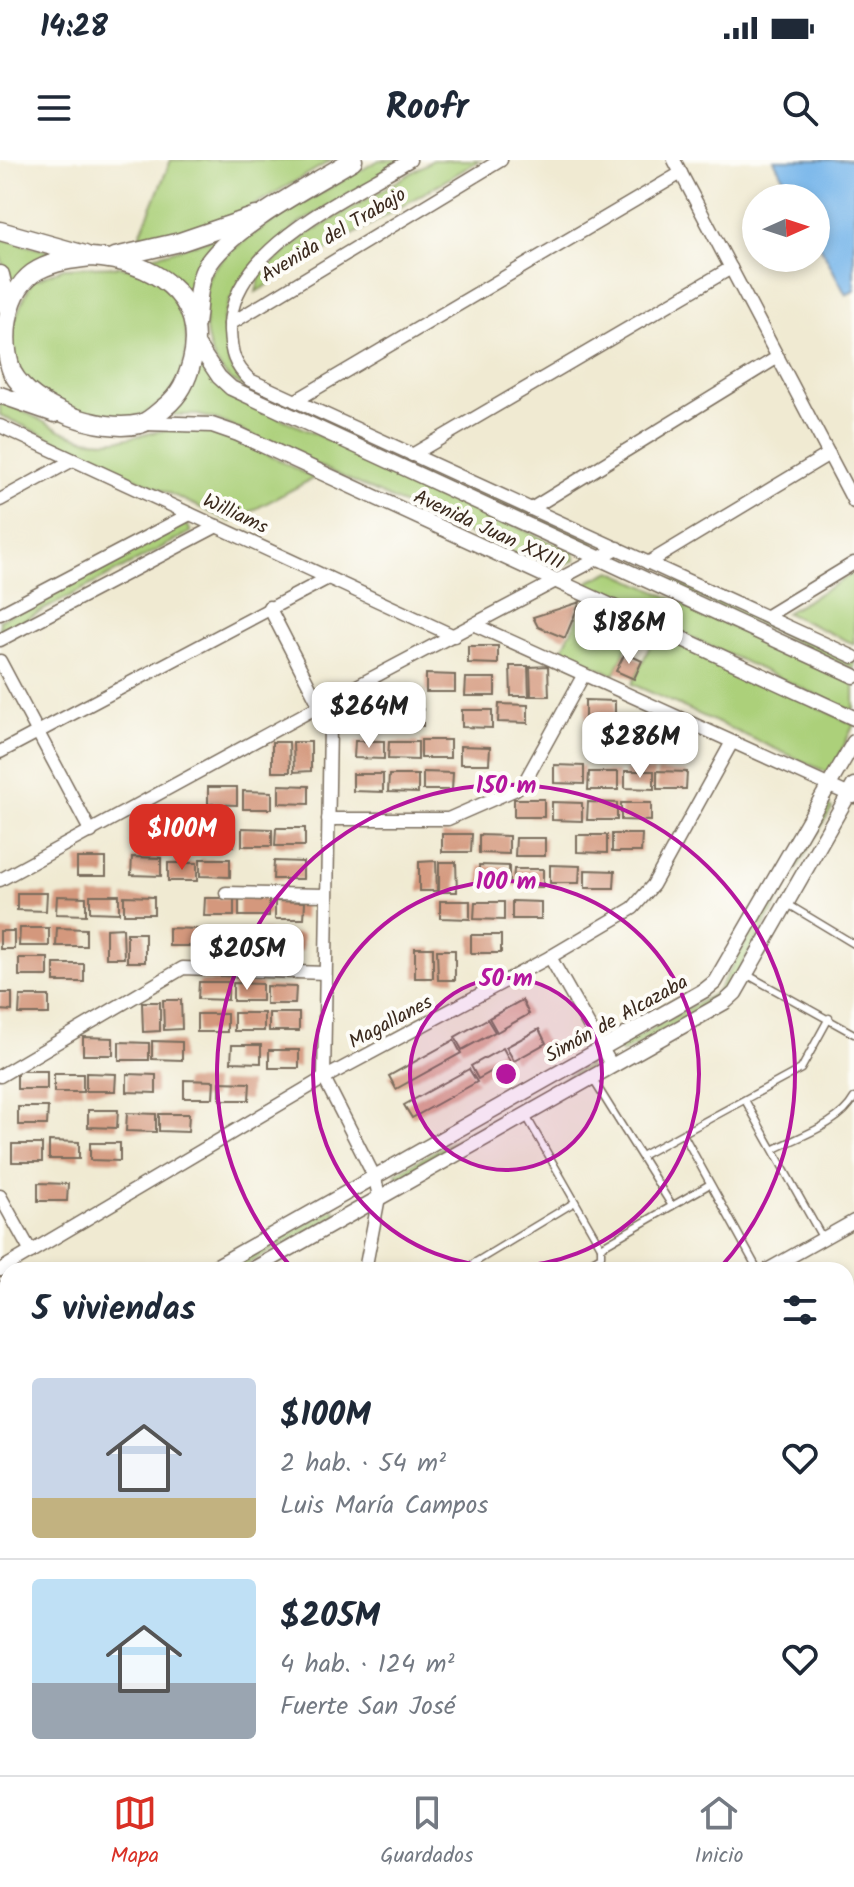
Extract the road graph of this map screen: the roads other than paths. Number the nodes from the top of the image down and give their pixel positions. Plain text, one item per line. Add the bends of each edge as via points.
1 (353, 160) edge
2 (410, 160) edge
3 (501, 160) edge
4 (674, 160) edge
5 (681, 173) junction
6 (270, 211) junction
7 (0, 231) edge
8 (101, 257) junction
9 (731, 268) junction
10 (0, 275) edge
11 (8, 309) junction
12 (230, 324) junction
13 (2, 334) edge
14 (194, 336) junction
15 (231, 352) joint
16 (778, 357) junction
17 (0, 395) edge
18 (295, 401) junction
19 (78, 420) junction
20 (145, 423) junction
21 (0, 426) edge
22 (829, 454) junction
23 (412, 455) junction
24 (73, 460) junction
25 (0, 500) edge
26 (854, 502) edge
27 (531, 509) junction
28 (190, 514) junction
29 (217, 526) junction
30 (618, 548) junction
31 (600, 559) junction
32 (648, 563) junction
33 (854, 563) edge
34 (328, 578) junction
35 (557, 583) junction
36 (269, 607) junction
37 (0, 614) edge
38 (767, 616) junction
39 (475, 625) junction
40 (454, 636) junction
41 (0, 640) edge
42 (854, 657) edge
43 (0, 661) edge
44 (583, 676) junction
45 (854, 676) edge
46 (321, 705) junction
47 (854, 718) edge
48 (38, 731) junction
49 (732, 742) junction
50 (854, 742) edge
51 (0, 752) edge
52 (829, 785) junction
53 (852, 792) edge
54 (328, 819) junction
55 (91, 832) junction
56 (0, 880) edge
57 (226, 893) dead end
58 (326, 895) junction
59 (786, 903) junction
60 (854, 944) edge
61 (550, 957) junction
62 (325, 973) junction
63 (746, 974) junction
64 (829, 1018) junction
65 (854, 1034) edge
66 (601, 1048) junction
67 (612, 1066) junction
68 (0, 1076) edge
69 (324, 1078) junction
70 (592, 1078) junction
71 (854, 1098) edge
72 (745, 1100) junction
73 (525, 1114) junction
74 (683, 1134) junction
75 (775, 1149) junction
76 (643, 1155) junction
77 (375, 1178) junction
78 (710, 1184) junction
79 (0, 1196) edge
80 (379, 1197) junction
81 (575, 1202) junction
82 (672, 1206) junction
83 (854, 1221) edge
84 (823, 1239) junction
85 (601, 1247) junction
86 (31, 1252) junction
87 (14, 1262) edge
88 (224, 1262) edge
89 (266, 1262) edge
90 (367, 1262) edge
91 (476, 1262) edge
92 (591, 1262) edge
93 (754, 1262) edge
94 (781, 1262) edge

1 - 6 main road
2 - 12 street, Avenida del Trabajo via 269,250 243,279
3 - 12 street, Avenida del Trabajo
4 - 5 street
5 - 9 street
5 - 18 street
6 - 8 main road via 180,242
6 - 14 main road via 209,264 201,280
7 - 8 main road
8 - 11 main road via 68,260 36,271
8 - 14 main road via 138,264 172,284 185,301
9 - 16 street
9 - 23 street
10 - 11 main road
11 - 13 main road
12 - 15 street, Avenida del Trabajo
13 - 19 main road via 12,373 27,391
14 - 20 main road via 185,382 176,398
14 - 31 street, Avenida Juan XXIII via 231,388
15 - 18 street, Avenida Juan XXIII via 250,380
16 - 22 street
16 - 27 street
17 - 19 main road
18 - 23 street, Avenida Juan XXIII
19 - 20 main road via 105,426
20 - 35 street, Avenida Juan XXIII via 212,425 238,434
21 - 24 street, Williams
22 - 26 street
22 - 32 street
23 - 27 street, Avenida Juan XXIII
24 - 25 street
24 - 28 street, Williams
27 - 30 street, Avenida Juan XXIII
28 - 29 street, Williams
28 - 37 street
29 - 34 street, Williams
29 - 41 street
30 - 31 street
30 - 32 street, Avenida Juan XXIII
31 - 35 street
31 - 45 street, Avenida Juan XXIII
32 - 38 street, Avenida Juan XXIII
33 - 38 street
34 - 36 street
34 - 40 street, Williams
35 - 39 street
35 - 47 street, Avenida Juan XXIII
36 - 46 street
36 - 48 street
38 - 42 street, Avenida Juan XXIII
39 - 40 street
39 - 44 street
40 - 46 street
43 - 48 street
44 - 49 street
44 - 54 street via 524,783 514,790 448,819
46 - 54 street via 330,726
46 - 55 street
48 - 51 street
48 - 55 street
49 - 52 street
49 - 61 street, Magallanes via 653,885 633,908
50 - 52 street, Simón de Alcazaba
52 - 53 street
52 - 66 street, Simón de Alcazaba via 715,982
53 - 59 street, Simón de Alcazaba
54 - 58 street
55 - 56 street
57 - 58 street
58 - 62 street
59 - 60 lane
59 - 63 street, Simón de Alcazaba
61 - 66 street
61 - 69 street, Magallanes
62 - 68 street via 183,968
62 - 69 street
63 - 64 lane
63 - 67 street, Simón de Alcazaba via 725,1002
64 - 65 lane
64 - 72 lane via 801,1069
66 - 67 street
66 - 77 street, Simón de Alcazaba
67 - 70 street, Simón de Alcazaba
69 - 77 street
69 - 86 street, Magallanes
70 - 73 street, Simón de Alcazaba
70 - 76 lane
71 - 75 lane via 848,1110
72 - 74 lane
72 - 75 lane
73 - 80 street, Simón de Alcazaba
73 - 81 lane
74 - 76 lane
74 - 78 lane
75 - 84 lane
76 - 82 lane
77 - 80 street
77 - 88 street, Simón de Alcazaba
78 - 82 lane
78 - 93 lane
79 - 86 street
80 - 89 street, Simón de Alcazaba
80 - 90 street
81 - 85 lane
81 - 91 lane
82 - 85 lane
83 - 84 street
84 - 94 street
85 - 92 lane via 601,1256
86 - 87 street, Magallanes

